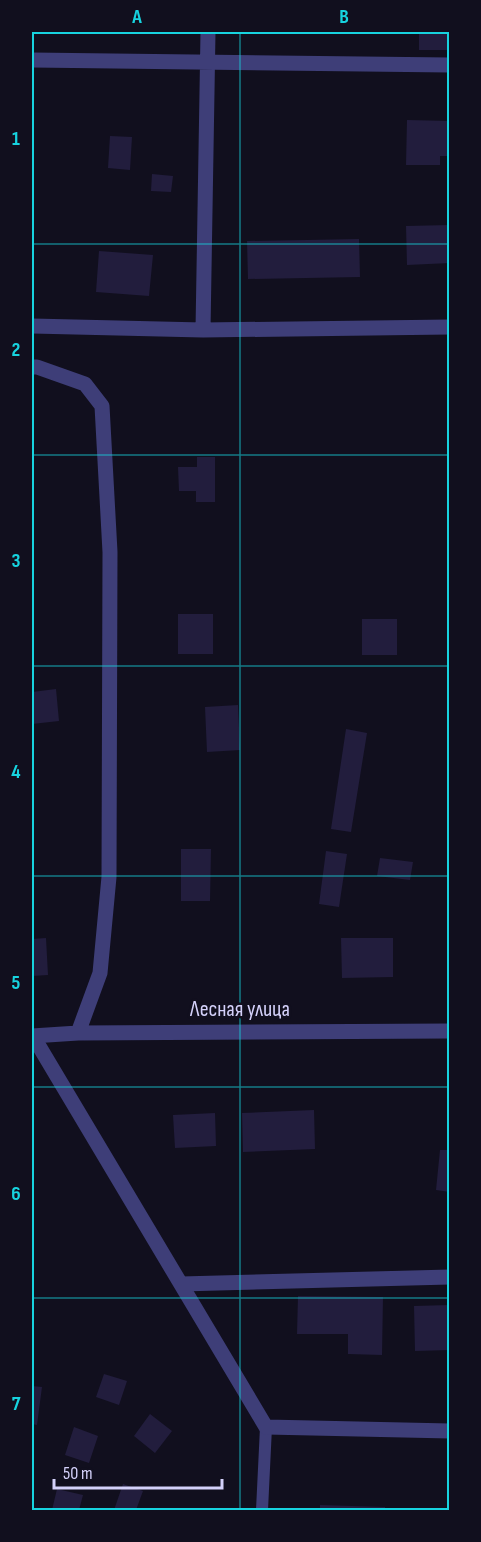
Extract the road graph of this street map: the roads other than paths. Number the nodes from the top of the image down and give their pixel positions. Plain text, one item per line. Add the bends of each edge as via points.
1 (208, 32) edge
2 (32, 60) edge
3 (208, 63) junction
4 (450, 65) edge
5 (32, 326) edge
6 (450, 327) edge
7 (203, 330) junction
8 (32, 367) edge
9 (450, 1031) edge
10 (78, 1033) junction
11 (32, 1036) edge
12 (450, 1277) edge
13 (181, 1284) junction
14 (266, 1427) junction
15 (450, 1431) edge
16 (262, 1510) edge

1 - 3 street
2 - 3 street
3 - 4 street
3 - 7 street
5 - 7 street
6 - 7 street
8 - 10 street via 85,384 102,406 110,552 109,877 100,973
9 - 10 street, Лесная улица
10 - 11 street, Лесная улица
11 - 13 street
12 - 13 street
13 - 14 street
14 - 15 street
14 - 16 lane

